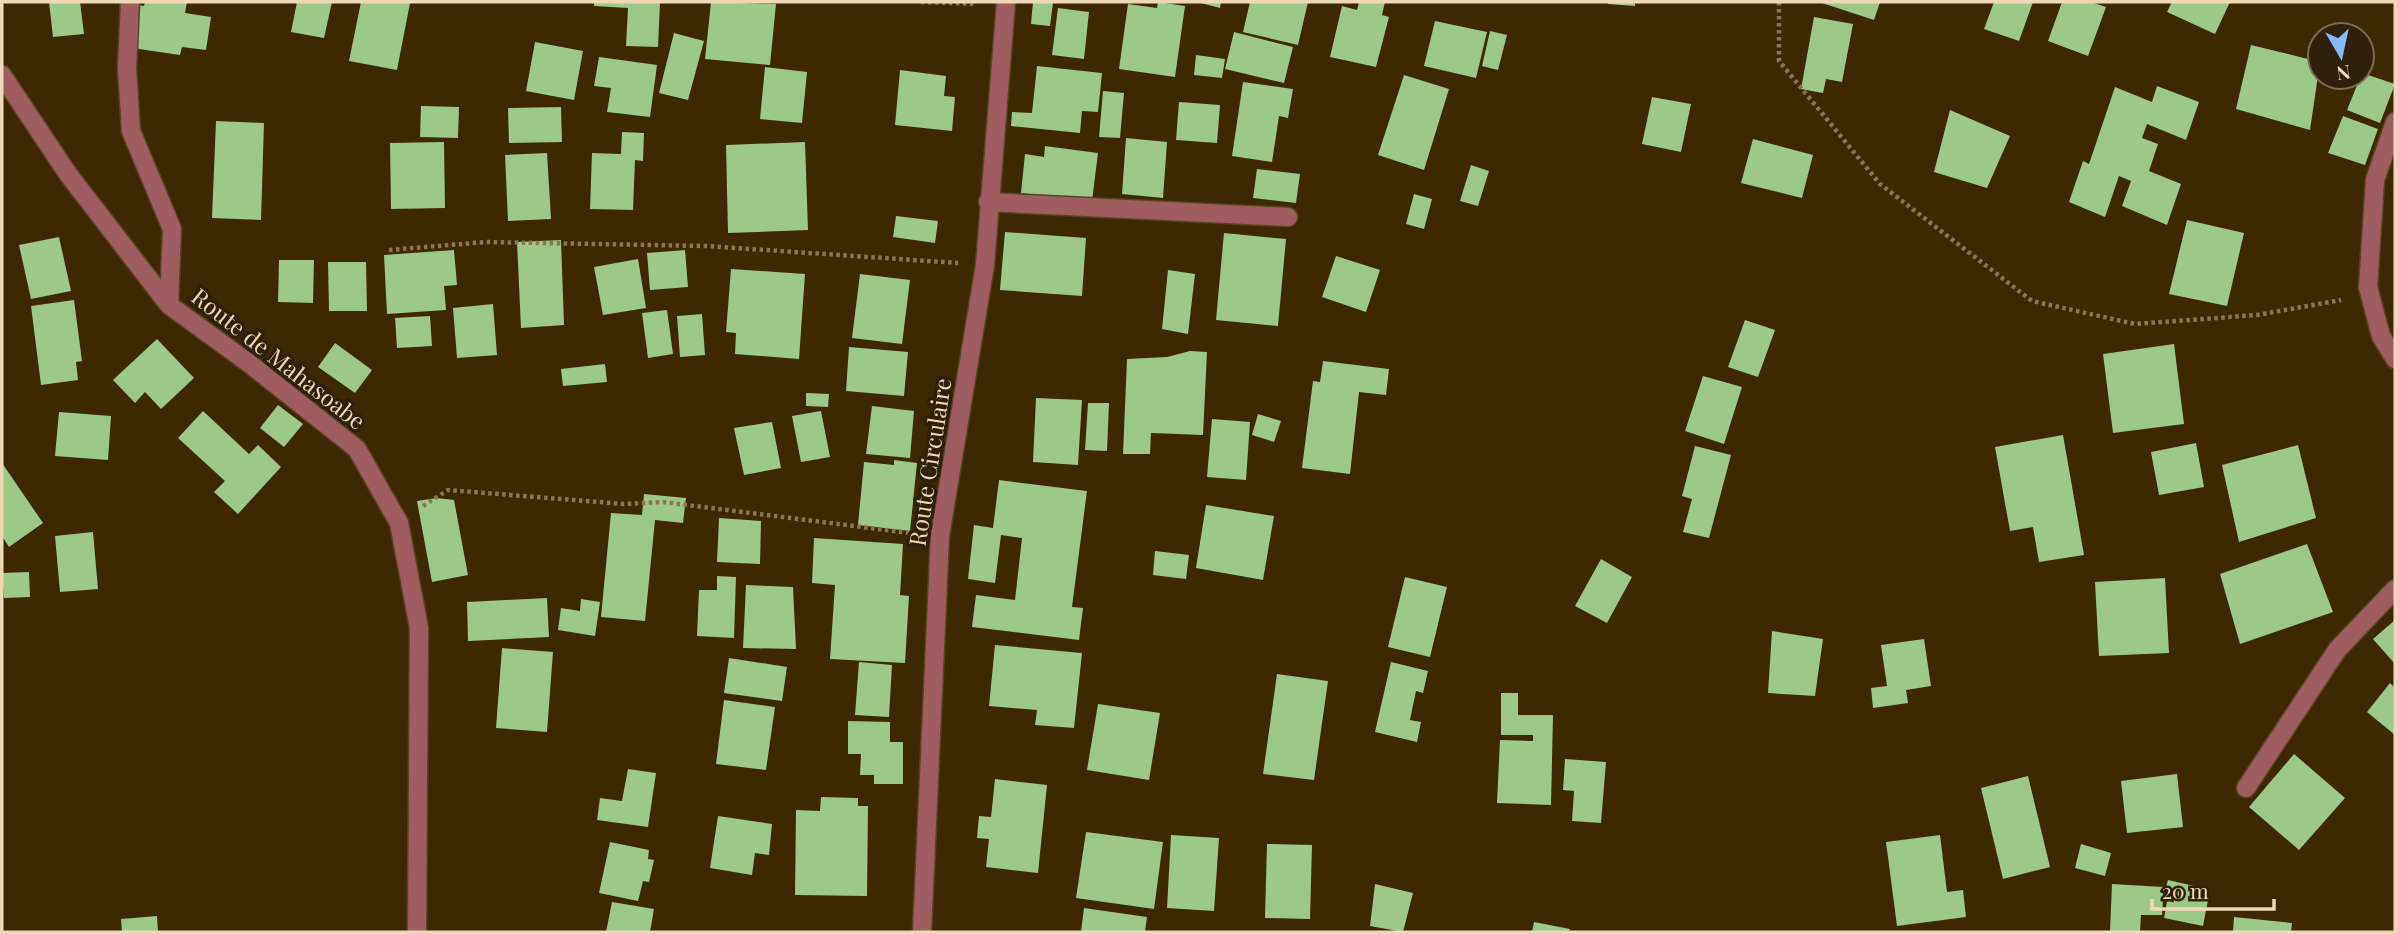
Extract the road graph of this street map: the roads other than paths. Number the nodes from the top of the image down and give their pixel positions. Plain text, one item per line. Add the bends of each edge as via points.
1 (130, 2) edge
2 (1006, 4) edge
3 (2, 75) edge
4 (2395, 122) edge
5 (988, 202) junction
6 (1288, 217) dead end
7 (169, 305) junction
8 (2395, 359) edge
9 (2395, 589) edge
10 (2246, 788) dead end
11 (417, 932) edge
12 (922, 932) edge

1 - 7 street via 127,68 131,131 172,229
2 - 5 street, Route Circulaire
3 - 7 street, Route de Mahasoabe via 68,174
4 - 8 street via 2375,180 2368,287 2381,337
5 - 6 street
5 - 12 street, Route Circulaire via 985,265 940,536
7 - 11 street, Route de Mahasoabe via 357,449 399,523 419,628
9 - 10 street via 2337,650

